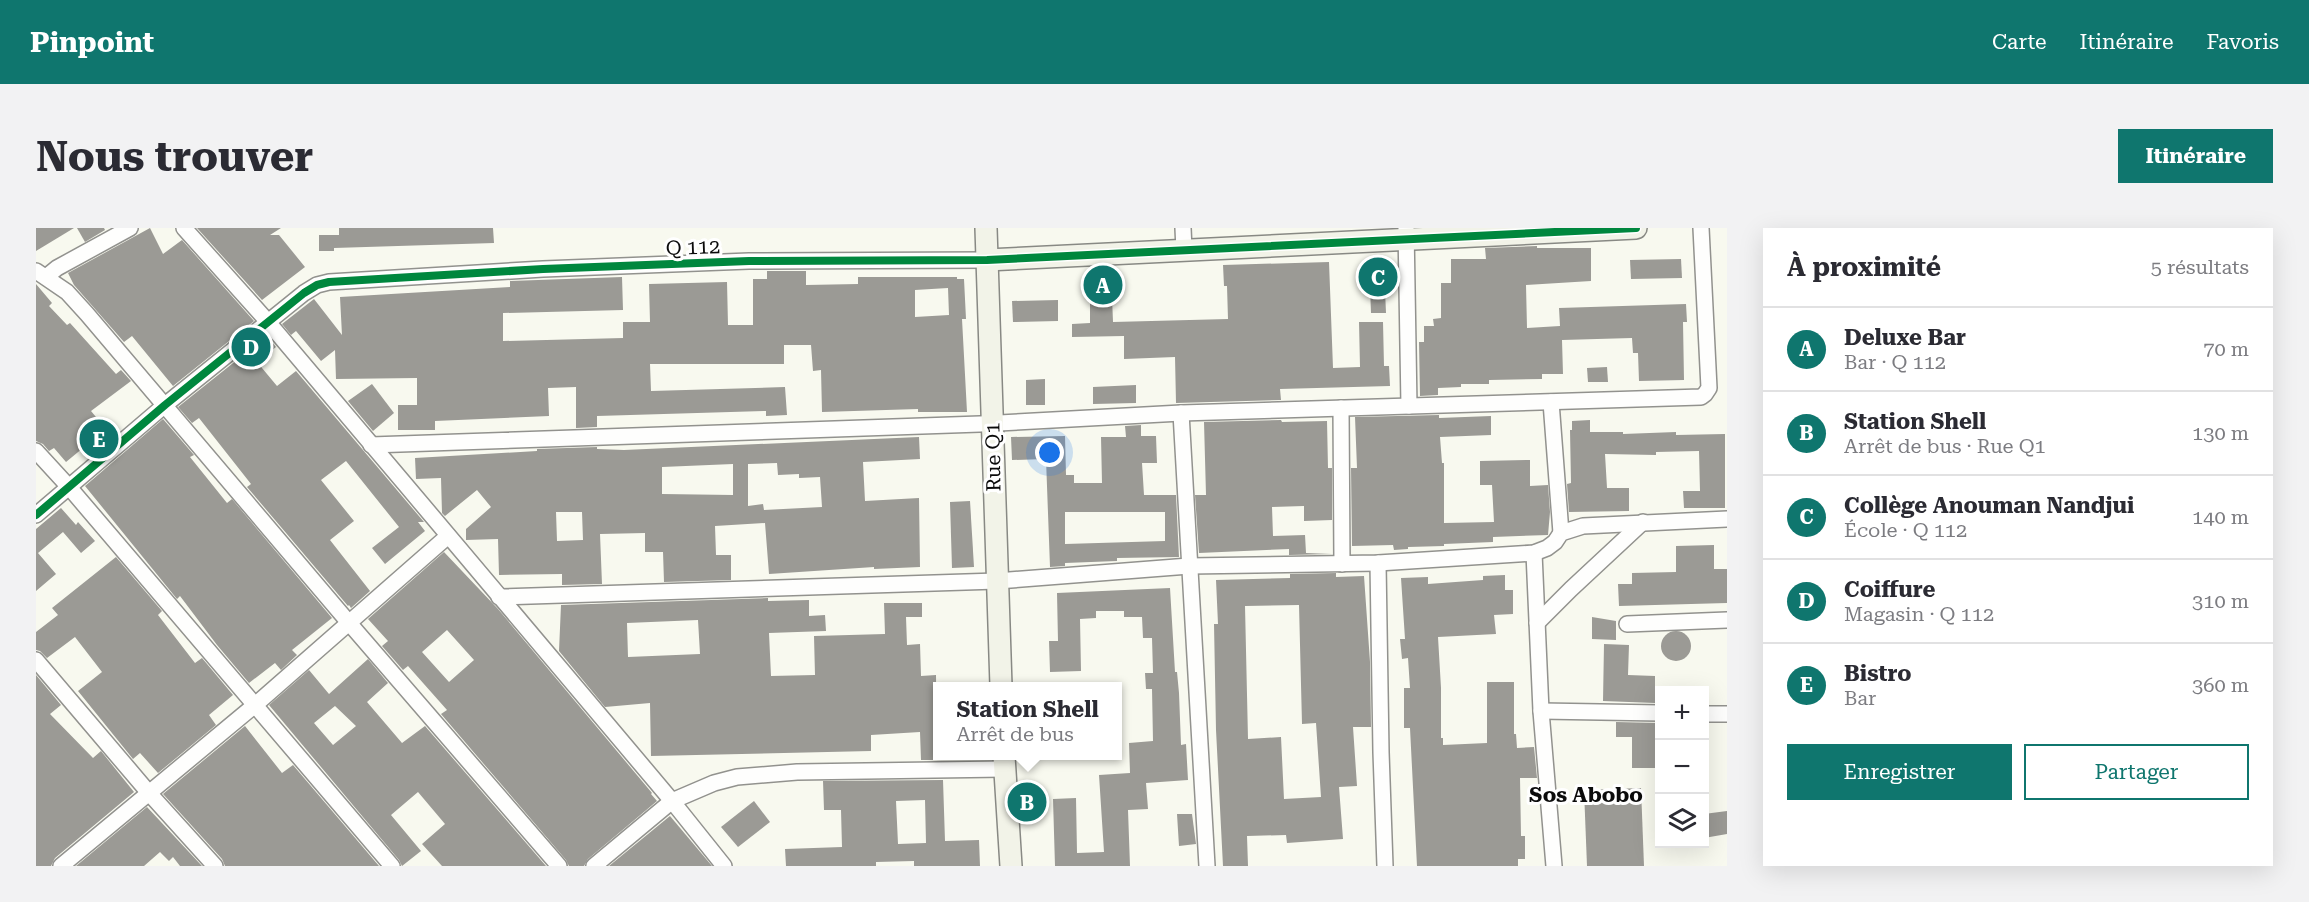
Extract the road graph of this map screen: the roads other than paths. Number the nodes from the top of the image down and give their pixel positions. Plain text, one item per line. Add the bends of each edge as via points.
1 (130, 228) edge
2 (184, 228) edge
3 (986, 228) edge
4 (1183, 228) edge
5 (1636, 228) edge
6 (1701, 228) edge
7 (1569, 230) edge
8 (1407, 233) edge
9 (1184, 250) junction
10 (987, 261) junction
11 (41, 274) edge
12 (268, 322) junction
13 (1551, 402) junction
14 (165, 405) junction
15 (1409, 406) junction
16 (1341, 408) junction
17 (1181, 413) junction
18 (992, 424) junction
19 (371, 445) junction
20 (36, 451) edge
21 (69, 487) junction
22 (36, 515) edge
23 (1727, 519) edge
24 (1643, 522) junction
25 (1561, 532) junction
26 (448, 536) junction
27 (1534, 553) junction
28 (1378, 563) junction
29 (1342, 564) junction
30 (1189, 566) junction
31 (997, 581) junction
32 (499, 597) junction
33 (1727, 620) edge
34 (1537, 623) junction
35 (350, 624) junction
36 (1627, 624) dead end
37 (36, 660) edge
38 (1001, 682) edge
39 (255, 705) junction
40 (1541, 711) junction
41 (1655, 713) edge
42 (1709, 714) edge
43 (1727, 714) edge
44 (1004, 762) edge
45 (149, 793) junction
46 (672, 801) junction
47 (61, 866) edge
48 (215, 866) edge
49 (392, 866) edge
50 (559, 866) edge
51 (594, 866) edge
52 (724, 866) edge
53 (1011, 866) edge
54 (1207, 866) edge
55 (1385, 866) edge
56 (1554, 866) edge

1 - 11 street
2 - 12 street
3 - 10 street, Rue Q1
4 - 9 street
5 - 7 street, Q 112
6 - 13 street via 1709,388 1705,394
7 - 8 street, Q 112
8 - 9 street, Q 112
8 - 15 street
9 - 10 street, Q 112
10 - 12 street, Q 112 via 749,261 346,280 317,285
10 - 18 street, Rue Q1
11 - 14 street via 78,303
12 - 14 street, Q 112
12 - 19 street
13 - 15 street
13 - 25 street
14 - 21 street, Q 112
14 - 35 street
15 - 16 street
16 - 17 street
16 - 29 street
17 - 18 street
17 - 30 street
18 - 19 street
18 - 31 street, Rue Q1
19 - 26 street
20 - 21 street
21 - 22 street, Q 112
21 - 39 street
23 - 24 street
24 - 25 street via 1583,526
24 - 34 street
25 - 27 street via 1555,542
26 - 32 street
26 - 35 street
27 - 28 street
27 - 34 street
28 - 29 street
28 - 55 street
29 - 30 street
30 - 31 street
30 - 54 street
31 - 32 street
31 - 38 street, Rue Q1
32 - 46 street
33 - 36 street
34 - 40 street
35 - 39 street
35 - 50 street
37 - 45 street
39 - 45 street
39 - 49 street
40 - 41 street
40 - 56 street
42 - 43 street
44 - 46 street via 757,775 714,783
44 - 53 street
45 - 47 street
45 - 48 street
46 - 51 street
46 - 52 street

